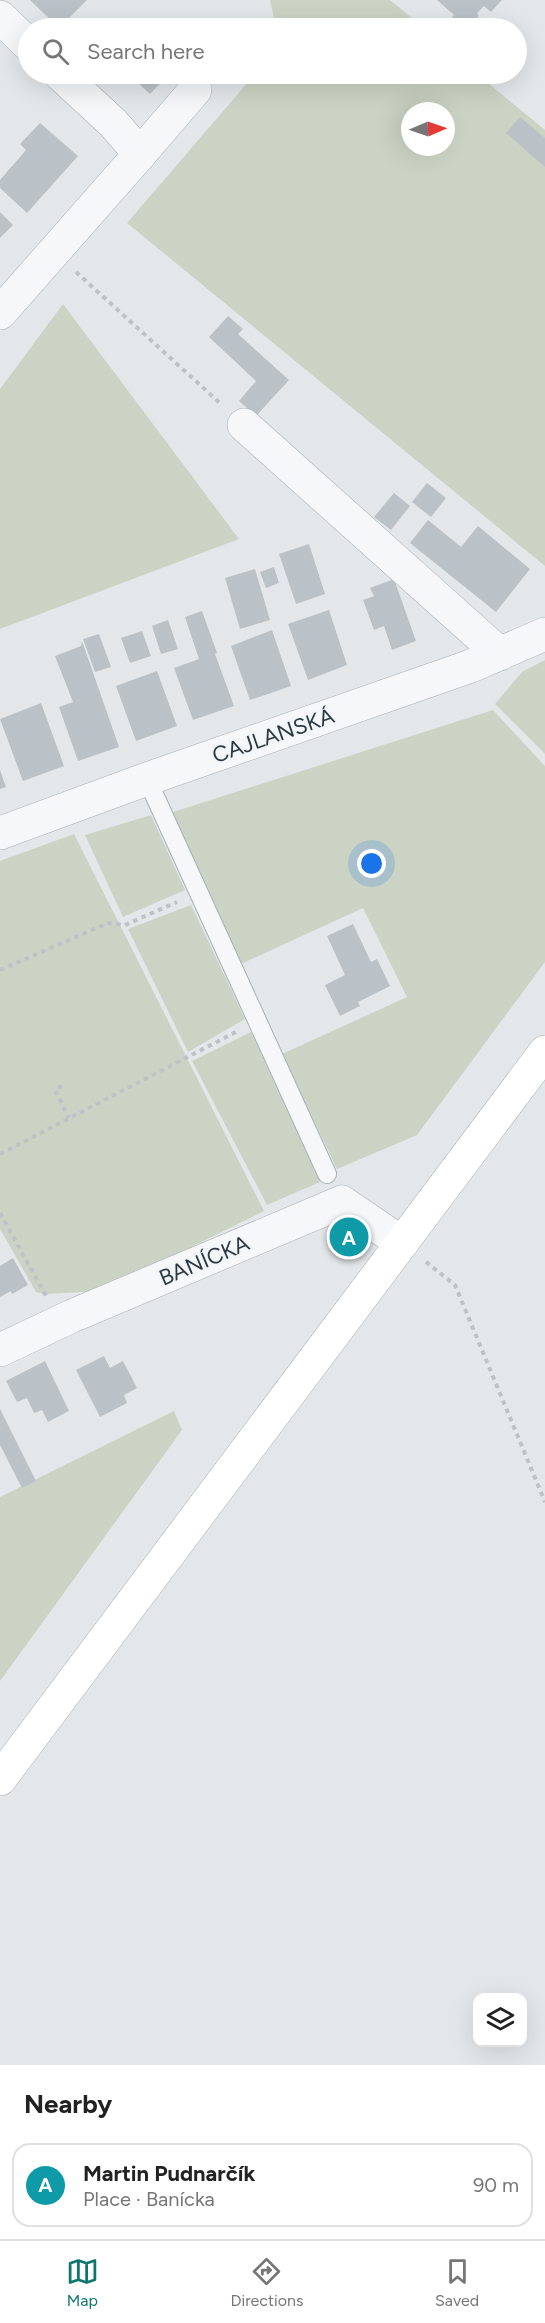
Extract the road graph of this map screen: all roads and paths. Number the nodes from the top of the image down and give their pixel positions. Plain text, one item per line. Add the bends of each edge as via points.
1 (0, 17) edge
2 (18, 34) edge
3 (71, 84) edge
4 (195, 90) dead end
5 (140, 154) junction
6 (54, 251) junction
7 (0, 313) edge
8 (244, 425) joint
9 (545, 634) edge
10 (500, 654) junction
11 (147, 779) junction
12 (0, 833) edge
13 (199, 892) junction
14 (0, 970) edge
15 (257, 1021) junction
16 (545, 1052) edge
17 (62, 1086) dead end
18 (69, 1118) junction
19 (0, 1154) edge
20 (327, 1174) dead end
21 (0, 1213) edge
22 (402, 1243) junction
23 (40, 1303) dead end
24 (0, 1350) edge
25 (545, 1502) edge
26 (0, 1779) edge

1 - 2 street
3 - 5 street
4 - 5 street
5 - 6 street
6 - 7 street
6 - 8 path
8 - 10 street
9 - 10 street, CAJLANSKÁ
10 - 11 street, CAJLANSKÁ
11 - 12 street, CAJLANSKÁ
11 - 13 lane
13 - 14 path via 125,925 108,923
13 - 15 lane
15 - 18 path
15 - 20 lane
16 - 22 main road
17 - 18 path via 55,1090
18 - 19 path
21 - 23 path via 48,1299
22 - 24 street, BANÍCKA via 342,1202
22 - 25 path via 455,1285
22 - 26 main road

